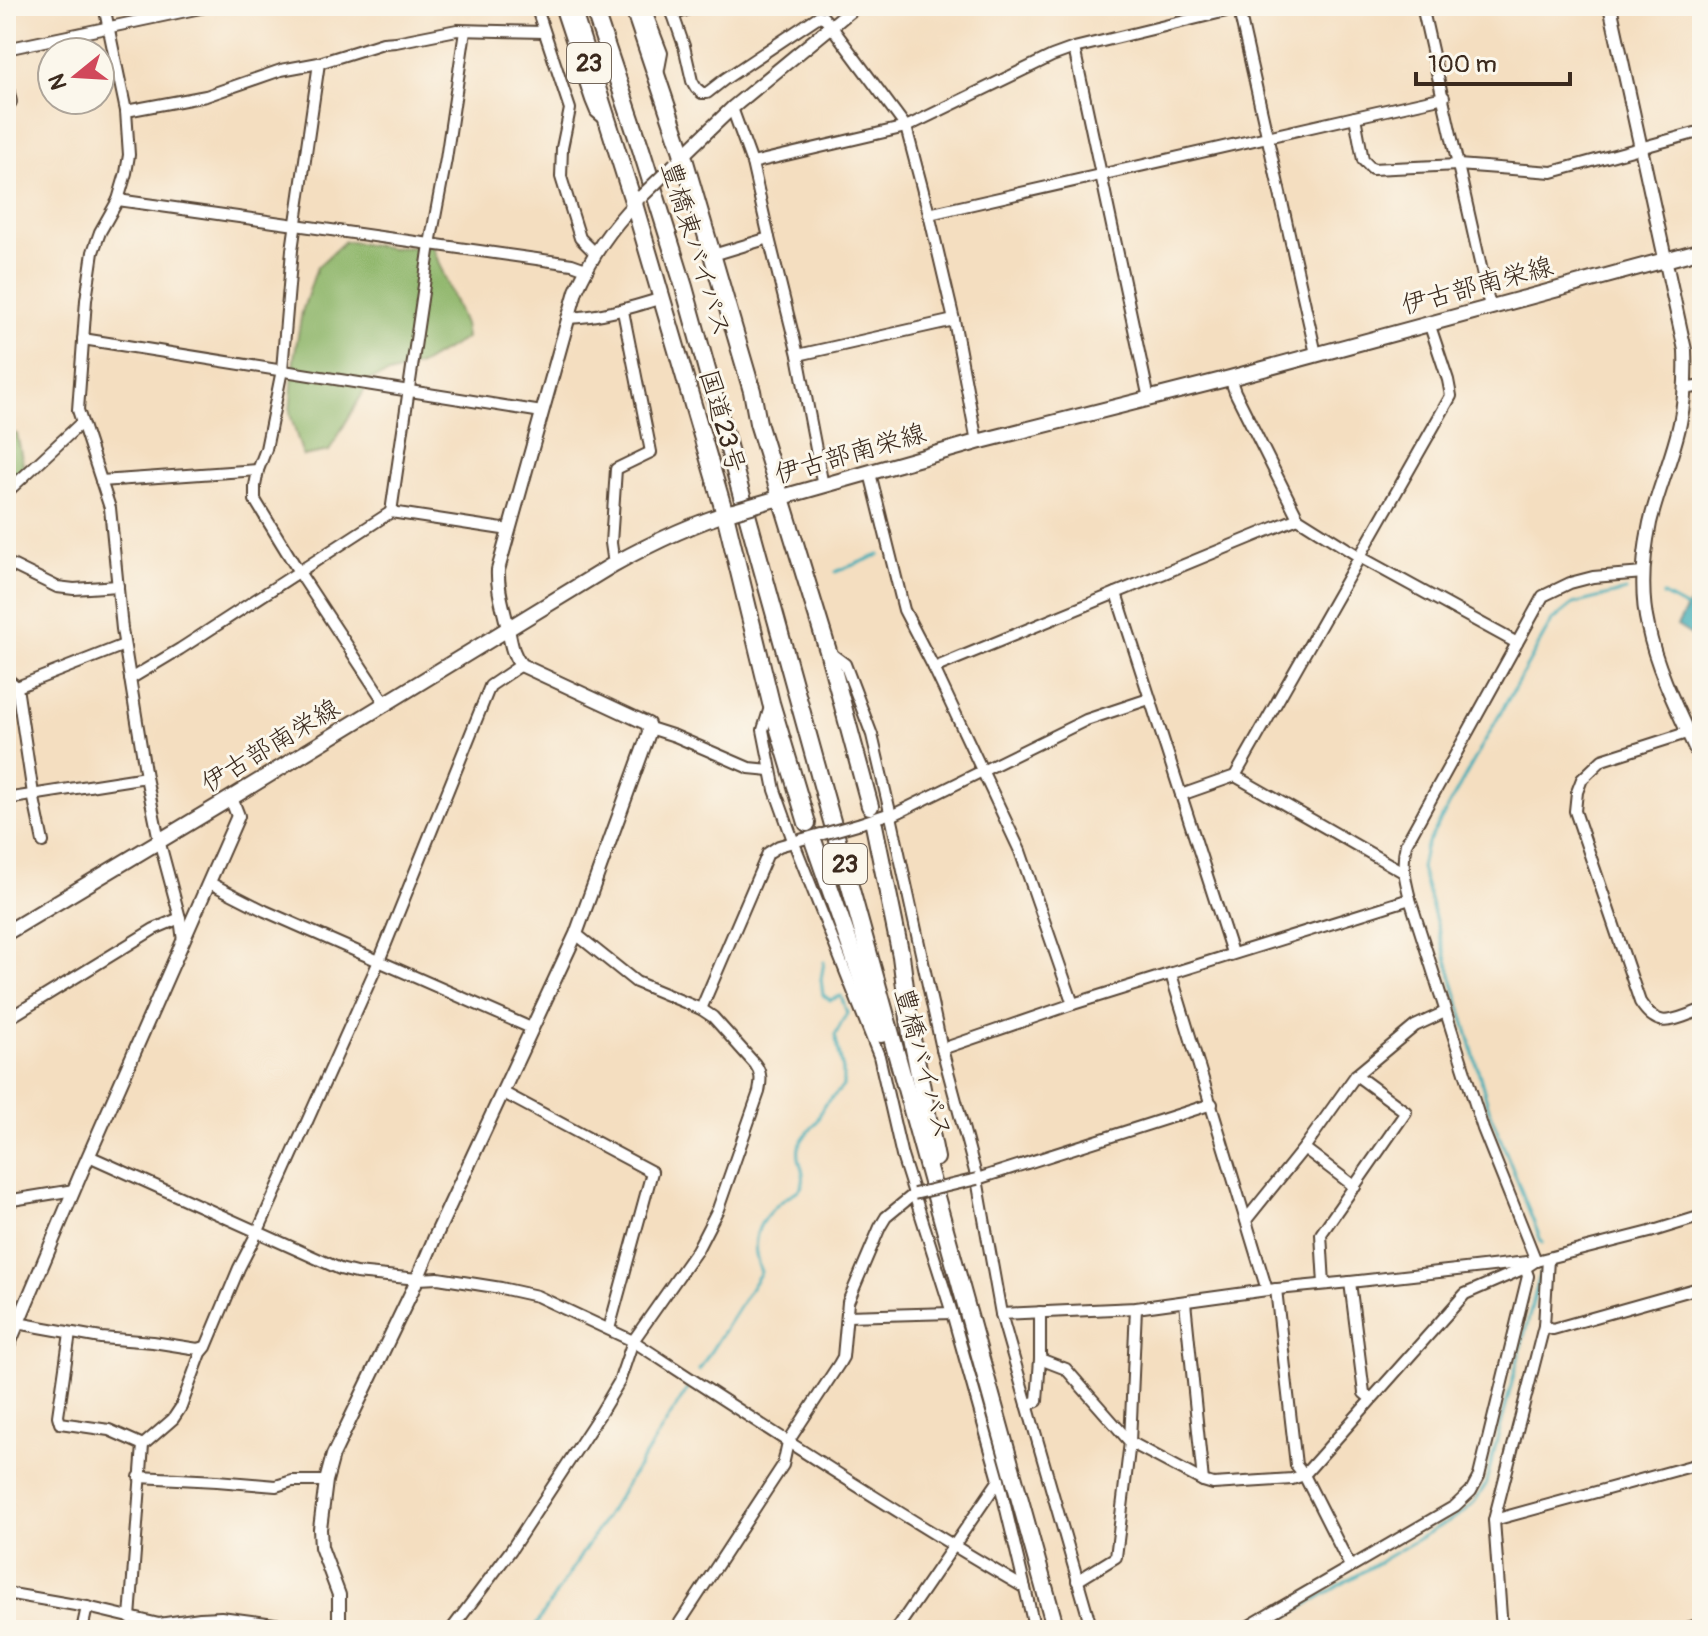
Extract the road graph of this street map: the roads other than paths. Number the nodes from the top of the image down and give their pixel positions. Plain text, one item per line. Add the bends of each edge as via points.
1 (104, 6) edge
2 (210, 6) edge
3 (536, 6) edge
4 (560, 6) edge
5 (571, 6) edge
6 (593, 6) edge
7 (633, 6) edge
8 (644, 6) edge
9 (697, 6) edge
10 (856, 6) edge
11 (1422, 6) edge
12 (1610, 6) edge
13 (1241, 7) edge
14 (672, 10) edge
15 (831, 26) junction
16 (108, 28) junction
17 (465, 31) junction
18 (544, 32) junction
19 (1074, 48) junction
20 (6, 49) edge
21 (319, 63) junction
22 (6, 79) edge
23 (657, 80) junction
24 (1444, 97) junction
25 (732, 108) junction
26 (6, 109) edge
27 (126, 111) junction
28 (1355, 117) junction
29 (607, 121) junction
30 (906, 127) junction
31 (1702, 131) edge
32 (1268, 136) junction
33 (1640, 147) junction
34 (679, 159) junction
35 (752, 163) junction
36 (1458, 165) junction
37 (1102, 174) junction
38 (118, 200) junction
39 (638, 200) junction
40 (929, 214) junction
41 (296, 225) junction
42 (769, 238) junction
43 (430, 244) junction
44 (1702, 250) edge
45 (595, 253) junction
46 (713, 255) junction
47 (1667, 259) junction
48 (586, 269) junction
49 (662, 298) junction
50 (1490, 307) junction
51 (623, 311) junction
52 (567, 318) junction
53 (954, 320) junction
54 (1429, 323) junction
55 (83, 339) junction
56 (1316, 354) junction
57 (798, 355) junction
58 (282, 370) junction
59 (1230, 378) junction
60 (1702, 386) edge
61 (1684, 389) junction
62 (408, 390) junction
63 (1149, 399) junction
64 (542, 412) junction
65 (81, 423) junction
66 (977, 442) junction
67 (258, 470) junction
68 (870, 473) junction
69 (101, 481) junction
70 (823, 486) junction
71 (6, 493) edge
72 (777, 498) junction
73 (735, 511) junction
74 (391, 512) junction
75 (1298, 518) junction
76 (509, 530) junction
77 (1360, 557) junction
78 (6, 562) edge
79 (614, 564) junction
80 (299, 572) junction
81 (1644, 573) junction
82 (118, 586) junction
83 (1116, 593) junction
84 (508, 628) junction
85 (1517, 643) junction
86 (124, 645) junction
87 (828, 651) junction
88 (521, 665) junction
89 (934, 668) junction
90 (6, 678) edge
91 (130, 679) junction
92 (17, 687) junction
93 (1149, 699) junction
94 (385, 703) junction
95 (771, 703) junction
96 (650, 728) junction
97 (1702, 728) edge
98 (1688, 732) junction
99 (1702, 763) edge
100 (770, 770) junction
101 (983, 771) junction
102 (1235, 776) junction
103 (146, 777) junction
104 (33, 794) junction
105 (1181, 795) junction
106 (231, 798) junction
107 (6, 799) edge
108 (870, 806) dead end
109 (891, 815) junction
110 (807, 823) dead end
111 (868, 824) junction
112 (818, 838) junction
113 (159, 840) junction
114 (43, 842) dead end
115 (794, 843) junction
116 (1403, 872) junction
117 (210, 883) junction
118 (1410, 899) junction
119 (180, 918) junction
120 (6, 933) edge
121 (576, 934) junction
122 (183, 943) junction
123 (1232, 953) junction
124 (379, 961) junction
125 (1171, 974) junction
126 (1073, 1004) junction
127 (701, 1009) junction
128 (1702, 1010) edge
129 (1445, 1012) junction
130 (6, 1020) edge
131 (531, 1028) junction
132 (942, 1049) junction
133 (1356, 1075) junction
134 (502, 1092) junction
135 (1212, 1104) junction
136 (922, 1144) junction
137 (1304, 1148) junction
138 (89, 1156) junction
139 (977, 1179) junction
140 (1355, 1187) junction
141 (74, 1190) junction
142 (914, 1194) junction
143 (6, 1201) edge
144 (1702, 1216) edge
145 (943, 1220) junction
146 (1246, 1220) junction
147 (258, 1231) junction
148 (1548, 1259) junction
149 (1536, 1261) junction
150 (1525, 1268) junction
151 (418, 1279) junction
152 (1350, 1282) junction
153 (1324, 1284) junction
154 (1702, 1287) edge
155 (1272, 1289) junction
156 (1185, 1302) junction
157 (1136, 1308) junction
158 (1040, 1312) junction
159 (952, 1313) junction
160 (1001, 1314) junction
161 (847, 1316) junction
162 (12, 1323) edge
163 (1544, 1326) junction
164 (609, 1329) junction
165 (70, 1333) junction
166 (633, 1341) junction
167 (206, 1347) junction
168 (6, 1351) edge
169 (1040, 1359) junction
170 (1371, 1399) junction
171 (1027, 1405) junction
172 (788, 1442) junction
173 (1130, 1442) junction
174 (143, 1445) junction
175 (1702, 1463) edge
176 (1304, 1475) junction
177 (139, 1477) junction
178 (999, 1480) junction
179 (326, 1481) junction
180 (1203, 1481) junction
181 (1494, 1520) junction
182 (953, 1546) junction
183 (1350, 1566) junction
184 (1077, 1581) junction
185 (1025, 1588) junction
186 (6, 1593) edge
187 (87, 1607) junction
188 (130, 1618) junction
189 (1702, 1625) edge
190 (82, 1630) edge
191 (320, 1630) edge
192 (339, 1630) edge
193 (451, 1630) edge
194 (675, 1630) edge
195 (896, 1630) edge
196 (1035, 1630) edge
197 (1056, 1630) edge
198 (1092, 1630) edge
199 (1242, 1630) edge
200 (1502, 1630) edge
201 (1683, 1630) edge

1 - 16 street
2 - 16 street
3 - 18 street
4 - 29 street via 591,100
5 - 29 highway, 23
6 - 73 highway, 豊橋東バイパス / 23 via 680,273
7 - 23 highway, 23
8 - 23 street via 662,53
9 - 14 street
10 - 15 street
11 - 24 street
12 - 33 street
13 - 19 street
13 - 32 street
14 - 15 street via 692,81 702,93 819,16
15 - 25 street
15 - 30 street
16 - 20 street
16 - 27 street
17 - 18 street
17 - 21 street via 383,43
17 - 43 street
18 - 45 street via 570,109 561,177 580,238
19 - 30 street
19 - 37 street
21 - 27 street via 206,96
21 - 41 street
22 - 26 street via 11,102
23 - 34 highway, 23
24 - 28 street
24 - 36 street
25 - 34 street
25 - 35 street
27 - 38 street via 129,155
28 - 32 street
28 - 36 street via 1363,160 1372,169
29 - 39 highway, 23
30 - 35 street
30 - 40 street
31 - 33 street
32 - 37 street
32 - 56 street
33 - 36 street via 1552,172
33 - 47 street
34 - 39 street, bridge
34 - 46 highway, 23
35 - 42 street
36 - 50 street
37 - 40 street
37 - 63 street
38 - 41 street
38 - 55 street via 93,252
39 - 45 street
39 - 49 highway, 国道23号 / 23
40 - 53 street
41 - 43 street
41 - 58 street
42 - 46 street
42 - 57 street
43 - 48 street
43 - 62 street
44 - 47 main road, 伊古部南栄線
45 - 48 street
46 - 72 highway, 23
47 - 50 main road, 伊古部南栄線
47 - 61 street via 1685,350
48 - 52 street
49 - 51 street
49 - 73 highway, 国道23号 / 23
50 - 54 main road, 伊古部南栄線
51 - 52 street
51 - 79 street via 651,452 616,469
52 - 64 street
53 - 57 street
53 - 66 street
54 - 56 main road, 伊古部南栄線
54 - 77 street via 1451,396
55 - 58 street
55 - 65 street
56 - 59 main road, 伊古部南栄線
57 - 70 street
58 - 62 street
58 - 67 street
59 - 63 main road, 伊古部南栄線
59 - 75 street
60 - 61 street
61 - 81 street via 1679,426 1651,521
62 - 64 street
62 - 74 street
63 - 66 main road, 伊古部南栄線
64 - 76 street
65 - 69 street
65 - 71 street
66 - 68 main road, 伊古部南栄線
67 - 69 street
67 - 80 street via 255,500
68 - 70 main road, 伊古部南栄線
68 - 89 street via 904,610
69 - 82 street via 110,508
70 - 72 main road, 伊古部南栄線
72 - 73 main road, 伊古部南栄線, bridge
72 - 87 highway, 23
73 - 79 main road, 伊古部南栄線 via 668,535
73 - 95 highway, 23
73 - 136 highway, 豊橋バイパス / 23
74 - 76 street
74 - 80 street
75 - 77 street
75 - 83 street
76 - 84 street via 497,584
77 - 85 street
77 - 102 street
78 - 82 street via 57,587
79 - 84 main road, 伊古部南栄線
80 - 91 street
80 - 94 street
81 - 85 street via 1593,577 1543,596
81 - 98 street via 1648,627
82 - 86 street
83 - 89 street
83 - 93 street
84 - 88 street
84 - 94 main road, 伊古部南栄線
85 - 116 street via 1406,844
86 - 91 street
86 - 92 street
87 - 108 highway, 23
87 - 109 street via 845,664 872,735
88 - 96 street
88 - 124 street via 490,686
89 - 101 street
90 - 92 street
91 - 103 street
92 - 104 street
93 - 101 street via 1086,720
93 - 105 street
94 - 106 main road, 伊古部南栄線
95 - 100 street via 763,730
95 - 110 highway, 23
96 - 100 street via 749,768
96 - 121 street
97 - 98 street
98 - 99 street
98 - 128 street via 1602,760 1582,779 1575,811 1648,1016 1672,1020
100 - 115 street
101 - 109 street
101 - 126 street via 1020,851
102 - 105 street
102 - 116 street
103 - 104 street
103 - 113 street
104 - 107 street
104 - 114 street
105 - 123 street
106 - 113 main road, 伊古部南栄線
106 - 117 street via 238,816
109 - 111 street
109 - 132 street
111 - 112 street, bridge
111 - 145 highway, 23 via 901,956 939,1169
112 - 115 street
112 - 136 highway, 23
113 - 119 street
113 - 120 main road, 伊古部南栄線
115 - 127 street via 768,853
115 - 142 street via 879,1056
116 - 118 street
117 - 122 street
117 - 124 street
118 - 123 street
118 - 129 street
119 - 122 street
119 - 130 street
121 - 127 street via 636,982
121 - 131 street
122 - 138 street
123 - 125 street
124 - 131 street
124 - 147 street
125 - 126 street
125 - 135 street
126 - 132 street
127 - 166 street via 758,1068 759,1092 718,1209 697,1250
129 - 133 street via 1415,1026
129 - 149 street via 1483,1129
131 - 134 street
132 - 139 street
133 - 137 street
133 - 140 street via 1406,1112
134 - 151 street
134 - 164 street via 652,1172
135 - 139 street
135 - 146 street
136 - 145 highway, 豊橋バイパス / 23
137 - 140 street
137 - 146 street
138 - 141 street
138 - 147 street
139 - 142 street, bridge
139 - 160 street
140 - 153 street via 1321,1234
141 - 143 street
141 - 162 street
142 - 159 street
142 - 161 street via 880,1227
144 - 148 street
145 - 197 highway, 豊橋バイパス / 23
146 - 155 street
147 - 151 street via 340,1269
147 - 167 street
148 - 149 street
148 - 163 street
149 - 150 street
149 - 152 street
150 - 170 street via 1465,1294
150 - 183 street via 1528,1276 1471,1491 1455,1506
151 - 164 street via 537,1296
151 - 179 street via 333,1455
152 - 153 street
152 - 170 street via 1364,1393
153 - 155 street
154 - 163 street via 1553,1329
155 - 156 street
155 - 176 street via 1296,1465
156 - 157 street
156 - 180 street
157 - 158 street
157 - 173 street
158 - 160 street
158 - 169 street
159 - 161 street
159 - 178 street
160 - 171 street
161 - 172 street via 843,1357
162 - 165 street
162 - 168 street
163 - 181 street
164 - 166 street
165 - 167 street
165 - 174 street via 60,1423 109,1430
166 - 172 street
166 - 193 street via 619,1382 600,1414
167 - 174 street via 181,1407
169 - 171 street via 1037,1401
169 - 173 street via 1066,1369
170 - 176 street
171 - 184 street
172 - 182 street
172 - 194 street via 783,1465
173 - 180 street
173 - 184 street via 1116,1557
174 - 177 street
175 - 181 street
176 - 180 street
176 - 183 street
177 - 179 street via 276,1486
177 - 188 street
178 - 182 street
178 - 185 street
179 - 192 street via 321,1547 339,1595
181 - 200 street
182 - 185 street
182 - 195 street
183 - 199 street
184 - 198 street
185 - 196 street
186 - 187 street
187 - 188 street
187 - 190 street
188 - 191 street via 165,1624 221,1617
189 - 201 street

